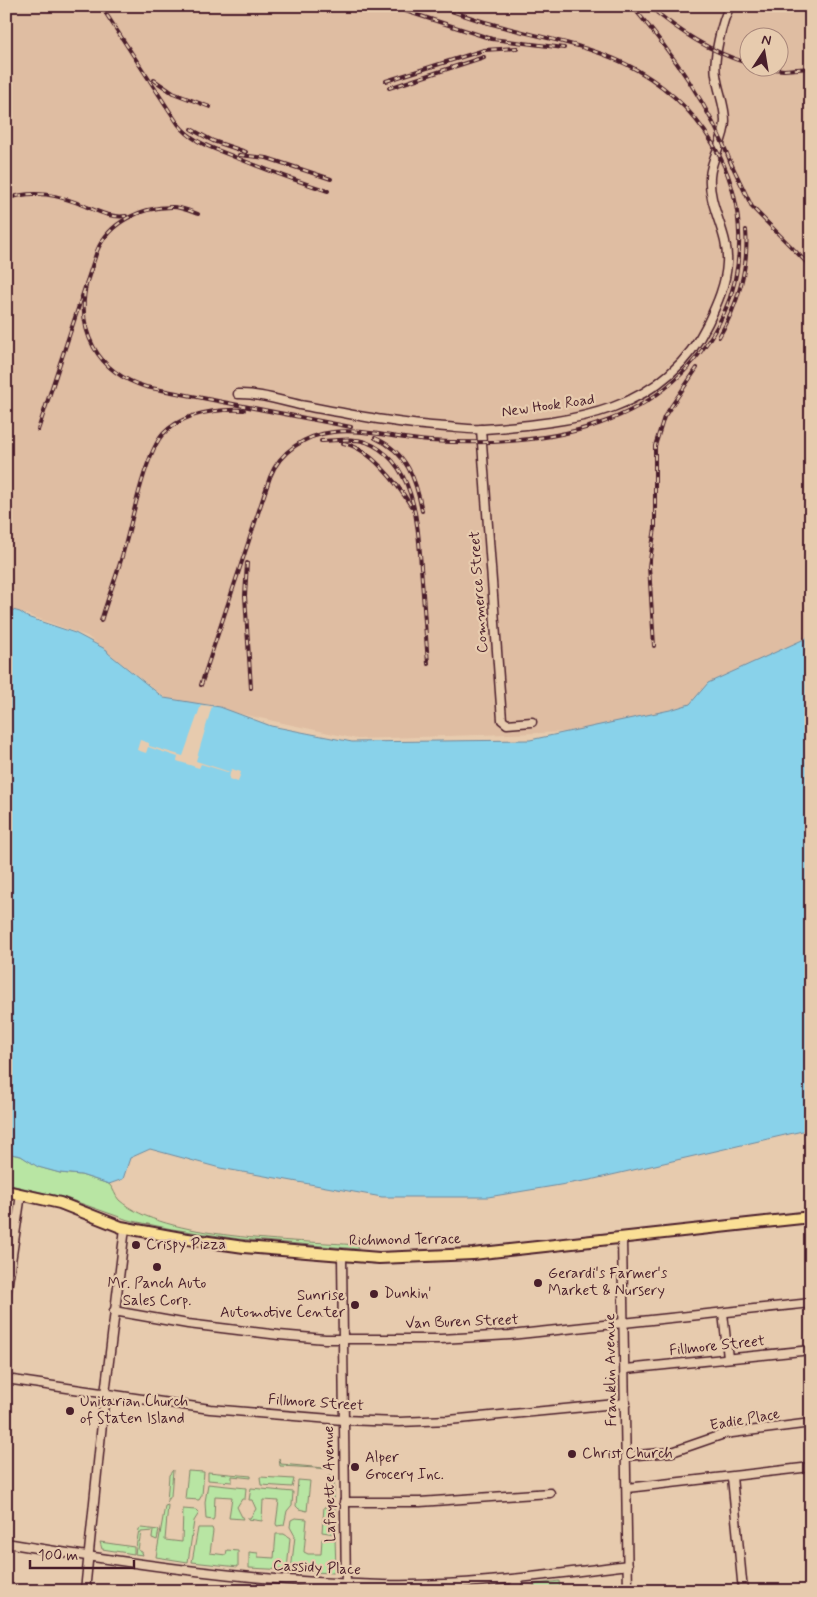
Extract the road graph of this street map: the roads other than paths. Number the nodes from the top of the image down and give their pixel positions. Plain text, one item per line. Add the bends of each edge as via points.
1 (730, 6) edge
2 (238, 394) dead end
3 (481, 429) junction
4 (532, 722) dead end
5 (6, 1191) edge
6 (21, 1194) junction
7 (811, 1217) edge
8 (125, 1228) junction
9 (622, 1238) junction
10 (342, 1257) junction
11 (6, 1296) edge
12 (811, 1303) edge
13 (114, 1311) junction
14 (723, 1313) junction
15 (624, 1324) junction
16 (342, 1338) junction
17 (811, 1350) edge
18 (728, 1358) junction
19 (626, 1369) junction
20 (6, 1379) edge
21 (105, 1394) junction
22 (626, 1403) junction
23 (343, 1420) junction
24 (811, 1423) edge
25 (626, 1456) junction
26 (811, 1467) edge
27 (732, 1477) junction
28 (627, 1488) junction
29 (550, 1493) dead end
30 (344, 1502) junction
31 (6, 1543) edge
32 (89, 1557) junction
33 (628, 1565) junction
34 (520, 1579) junction
35 (346, 1587) edge
36 (85, 1591) edge
37 (511, 1591) edge
38 (628, 1591) edge
39 (744, 1591) edge

1 - 3 street, New Hook Road via 725,14 715,73 725,112 725,127 712,160 710,178 713,203 724,232 727,262 720,298 701,336 676,368 626,404 579,418
2 - 3 street, New Hook Road via 390,422
3 - 4 street, Commerce Street via 502,720 507,724
5 - 6 main road, Richmond Terrace
6 - 8 main road, Richmond Terrace via 60,1203
6 - 11 street
7 - 9 main road, Richmond Terrace
8 - 10 main road, Richmond Terrace via 222,1245
8 - 13 street
9 - 10 main road, Richmond Terrace via 445,1256
9 - 15 street, Franklin Avenue
10 - 16 street, Lafayette Avenue
12 - 14 street, Van Buren Street
13 - 16 street, Van Buren Street via 239,1331
13 - 21 street
14 - 15 street, Van Buren Street
14 - 18 street
15 - 16 street, Van Buren Street via 441,1339
15 - 19 street, Franklin Avenue
16 - 23 street, Lafayette Avenue
17 - 18 street, Fillmore Street
18 - 19 street, Fillmore Street
19 - 22 street, Franklin Avenue
20 - 21 street, Fillmore Street
21 - 23 street, Fillmore Street via 210,1409
21 - 32 street
22 - 23 street, Fillmore Street via 449,1420
22 - 25 street, Franklin Avenue
23 - 30 street, Lafayette Avenue
24 - 25 street, Eadie Place via 724,1434 672,1452
25 - 28 street, Franklin Avenue
26 - 27 street
27 - 28 street
27 - 39 street
28 - 33 street, Franklin Avenue
29 - 30 street via 420,1502
30 - 35 street, Lafayette Avenue
31 - 32 street, Cassidy Place
32 - 35 street, Cassidy Place via 206,1574
32 - 36 street
33 - 34 street, Cassidy Place
33 - 38 street, Franklin Avenue
34 - 35 street, Cassidy Place
34 - 37 street

